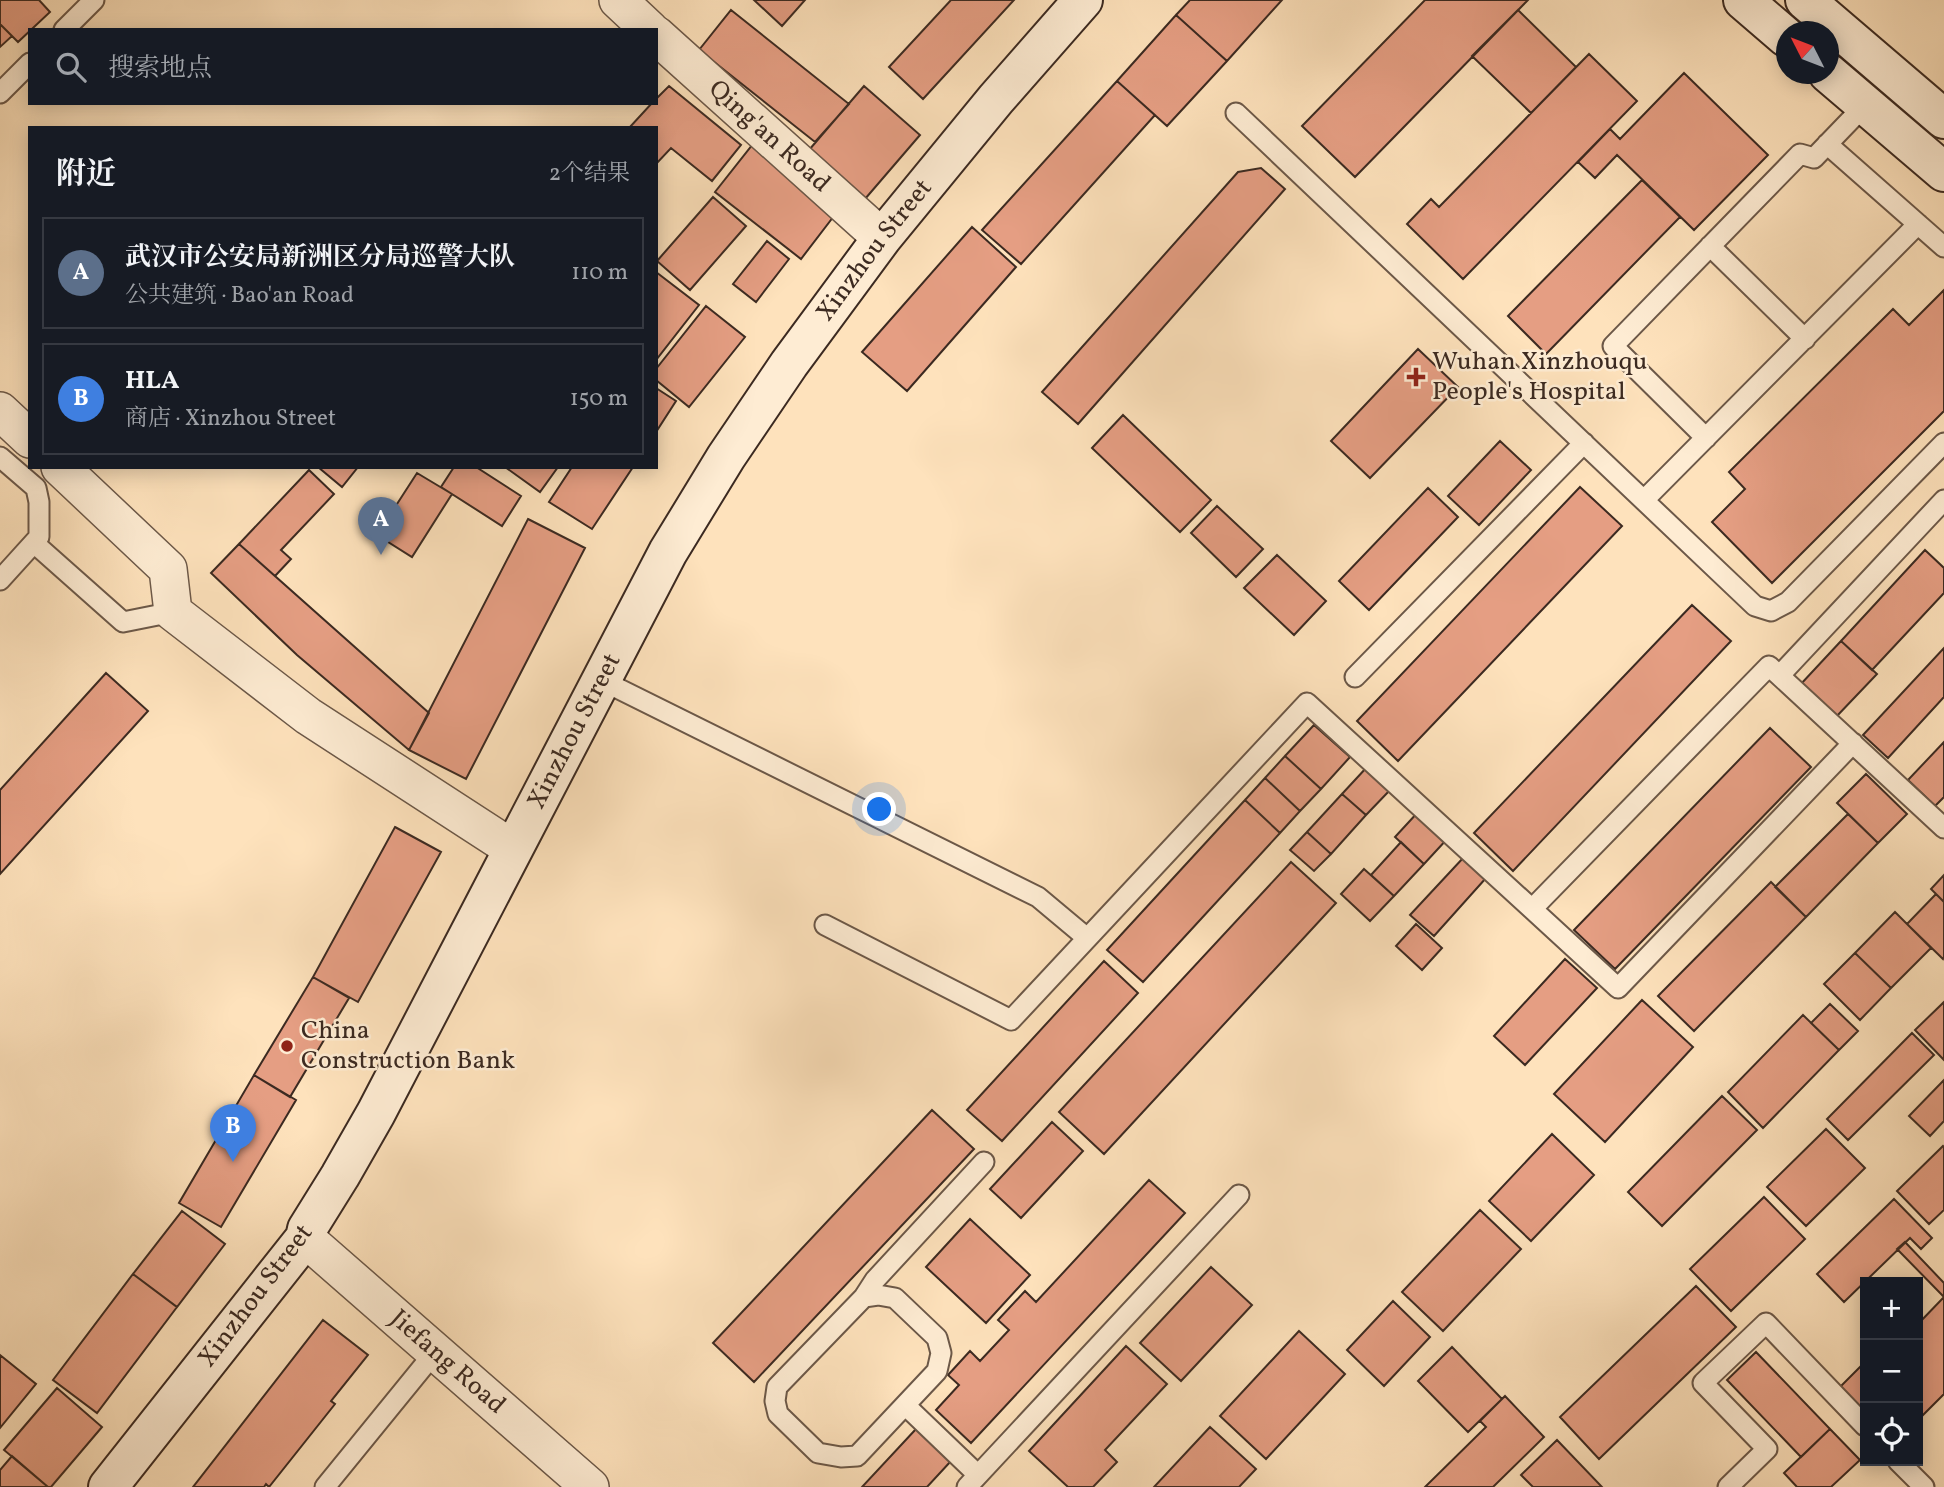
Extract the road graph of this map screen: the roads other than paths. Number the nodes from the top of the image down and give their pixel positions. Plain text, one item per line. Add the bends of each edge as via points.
1 (94, 0) edge
2 (618, 0) edge
3 (1083, 0) edge
4 (1743, 0) edge
5 (1805, 0) edge
6 (66, 28) edge
7 (648, 28) edge
8 (1776, 28) edge
9 (658, 37) edge
10 (28, 65) edge
11 (1839, 82) edge
12 (0, 93) edge
13 (1865, 105) junction
14 (1236, 113) dead end
15 (1944, 119) edge
16 (1827, 144) junction
17 (1944, 172) edge
18 (1918, 224) junction
19 (882, 238) junction
20 (1710, 246) junction
21 (1944, 247) edge
22 (1805, 338) junction
23 (0, 411) edge
24 (28, 437) edge
25 (1706, 438) junction
26 (1584, 443) junction
27 (1944, 443) edge
28 (0, 457) edge
29 (62, 469) edge
30 (1644, 500) junction
31 (1944, 500) edge
32 (34, 543) junction
33 (0, 580) edge
34 (173, 612) junction
35 (1780, 676) junction
36 (1355, 677) dead end
37 (601, 680) junction
38 (1853, 743) junction
39 (1944, 828) edge
40 (513, 849) junction
41 (1532, 909) junction
42 (825, 925) dead end
43 (1087, 938) junction
44 (984, 1162) dead end
45 (1239, 1195) dead end
46 (305, 1238) junction
47 (864, 1297) junction
48 (435, 1352) junction
49 (905, 1405) junction
50 (1860, 1421) edge
51 (1903, 1466) edge
52 (972, 1481) edge
53 (108, 1487) edge
54 (325, 1487) edge
55 (590, 1487) edge
56 (1728, 1487) edge
57 (1924, 1487) edge

1 - 6 lane
2 - 7 street
3 - 19 main road, Xinzhou Street
4 - 8 main road
5 - 15 main road
9 - 19 street, Qing'an Road
10 - 12 lane
11 - 13 main road
13 - 16 lane
13 - 17 main road
14 - 26 lane
16 - 18 lane
16 - 20 lane via 1814,158 1800,154
18 - 21 lane
18 - 22 lane
19 - 37 main road, Xinzhou Street via 726,457 667,552
20 - 22 lane
20 - 25 lane via 1613,346
22 - 25 lane
23 - 24 street
25 - 30 lane
26 - 30 lane
26 - 36 lane
27 - 30 lane via 1788,602 1771,611 1755,606
28 - 32 lane via 36,488 39,537
29 - 34 street via 168,569
31 - 35 lane
32 - 33 lane
32 - 34 lane via 123,622
34 - 40 street via 307,716
35 - 38 lane
35 - 41 lane via 1769,666
37 - 40 main road, Xinzhou Street
37 - 43 lane via 1038,897
38 - 39 lane
38 - 41 lane via 1618,988
40 - 46 main road, Xinzhou Street via 376,1113
41 - 43 lane via 1307,703
42 - 43 lane via 1011,1020
44 - 47 lane via 875,1279
45 - 52 lane
46 - 48 street, Jiefang Road
46 - 53 main road, Xinzhou Street
47 - 49 lane via 895,1297 937,1338 941,1353 937,1371
47 - 49 lane via 777,1387 778,1414 818,1453 857,1456
48 - 54 lane
48 - 55 street, Jiefang Road
49 - 52 lane
50 - 56 lane via 1766,1323 1703,1383 1767,1449
51 - 57 lane

